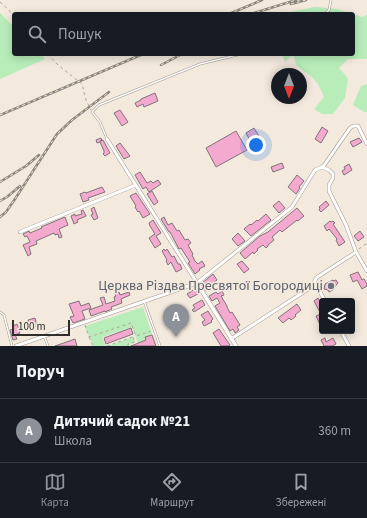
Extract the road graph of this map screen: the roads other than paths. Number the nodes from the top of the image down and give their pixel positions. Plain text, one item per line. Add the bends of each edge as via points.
1 (331, 0) edge
2 (327, 12) edge
3 (233, 56) edge
4 (107, 139) joint
5 (367, 144) edge
6 (322, 167) junction
7 (136, 185) junction
8 (20, 232) dead end
9 (356, 252) junction
10 (367, 271) edge
11 (197, 283) junction
12 (313, 286) junction
13 (323, 298) edge
14 (144, 301) junction
15 (0, 312) edge
16 (343, 334) edge
17 (44, 336) junction
18 (231, 339) junction
19 (12, 346) edge
20 (16, 346) edge
21 (48, 346) edge
22 (160, 346) edge
23 (236, 346) edge
24 (349, 346) edge

1 - 2 lane
3 - 4 lane via 200,64 99,105 92,112 100,122
4 - 7 street
5 - 6 street via 358,126 353,126
6 - 9 street via 333,174 329,191
6 - 11 street via 315,170 292,207
7 - 8 street
7 - 11 street
9 - 10 street
9 - 12 street via 316,278
11 - 14 street
11 - 18 street
12 - 13 street via 318,288
12 - 18 street
14 - 17 street
14 - 22 lane
15 - 19 lane via 4,315
16 - 24 street
17 - 20 street
17 - 21 lane
18 - 23 street

